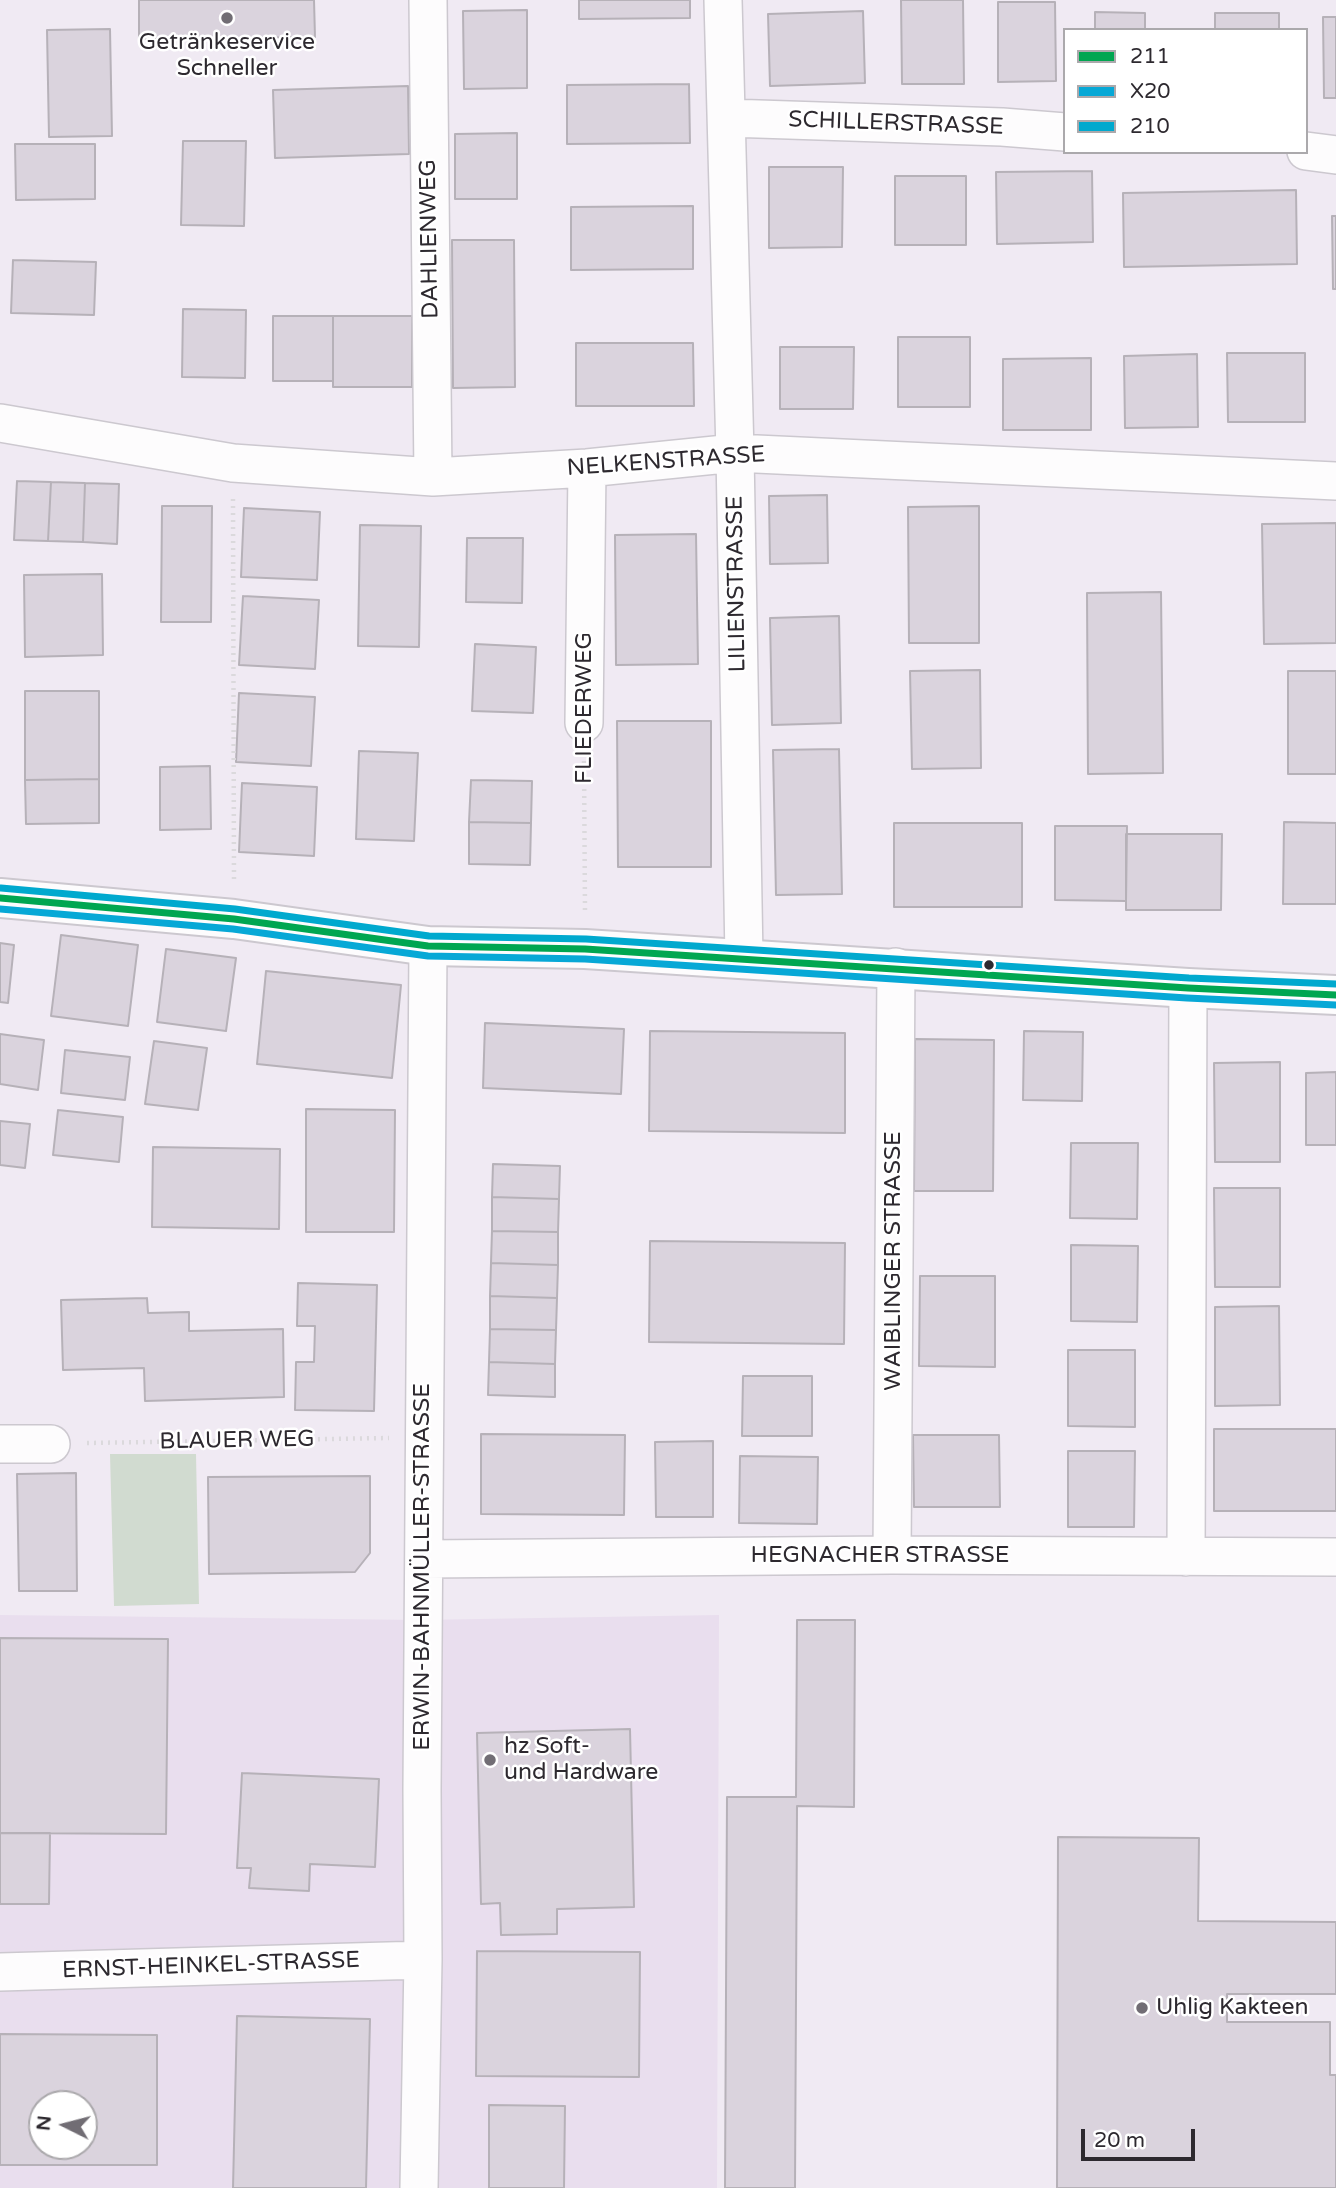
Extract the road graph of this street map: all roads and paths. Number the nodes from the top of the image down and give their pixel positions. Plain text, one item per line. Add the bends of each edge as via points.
1 (428, 0) edge
2 (723, 0) edge
3 (728, 118) junction
4 (1063, 132) edge
5 (1308, 151) edge
6 (1336, 155) edge
7 (0, 423) edge
8 (735, 453) junction
9 (233, 463) junction
10 (587, 468) junction
11 (433, 477) junction
12 (1336, 481) edge
13 (584, 723) joint
14 (0, 898) edge
15 (234, 919) junction
16 (428, 946) junction
17 (585, 949) junction
18 (744, 958) junction
19 (896, 967) junction
20 (1188, 988) junction
21 (1336, 995) edge
22 (424, 1437) junction
23 (0, 1444) edge
24 (51, 1444) joint
25 (892, 1555) junction
26 (1186, 1557) junction
27 (1336, 1557) edge
28 (425, 1559) junction
29 (423, 1960) junction
30 (0, 1972) edge
31 (419, 2188) edge

1 - 11 street, DAHLIENWEG
2 - 3 street, LILIENSTRASSE
3 - 4 street, SCHILLERSTRASSE
3 - 8 street, LILIENSTRASSE
5 - 6 street
7 - 9 street, NELKENSTRASSE
8 - 10 street, NELKENSTRASSE
8 - 12 street, NELKENSTRASSE
8 - 18 street, LILIENSTRASSE
9 - 11 street, NELKENSTRASSE
9 - 15 path
10 - 11 street, NELKENSTRASSE
10 - 13 street, FLIEDERWEG
13 - 17 path, FLIEDERWEG
14 - 15 street
15 - 16 street
16 - 17 street
16 - 22 street, ERWIN-BAHNMÜLLER-STRASSE
17 - 18 street
18 - 19 street
19 - 20 street
19 - 25 street, WAIBLINGER STRASSE
20 - 21 street
20 - 26 street
22 - 24 path, BLAUER WEG
22 - 28 street, ERWIN-BAHNMÜLLER-STRASSE
23 - 24 street
25 - 26 street, HEGNACHER STRASSE
25 - 28 street, HEGNACHER STRASSE
26 - 27 street, HEGNACHER STRASSE
28 - 29 street, ERWIN-BAHNMÜLLER-STRASSE
29 - 30 street, ERNST-HEINKEL-STRASSE
29 - 31 street, ERWIN-BAHNMÜLLER-STRASSE

